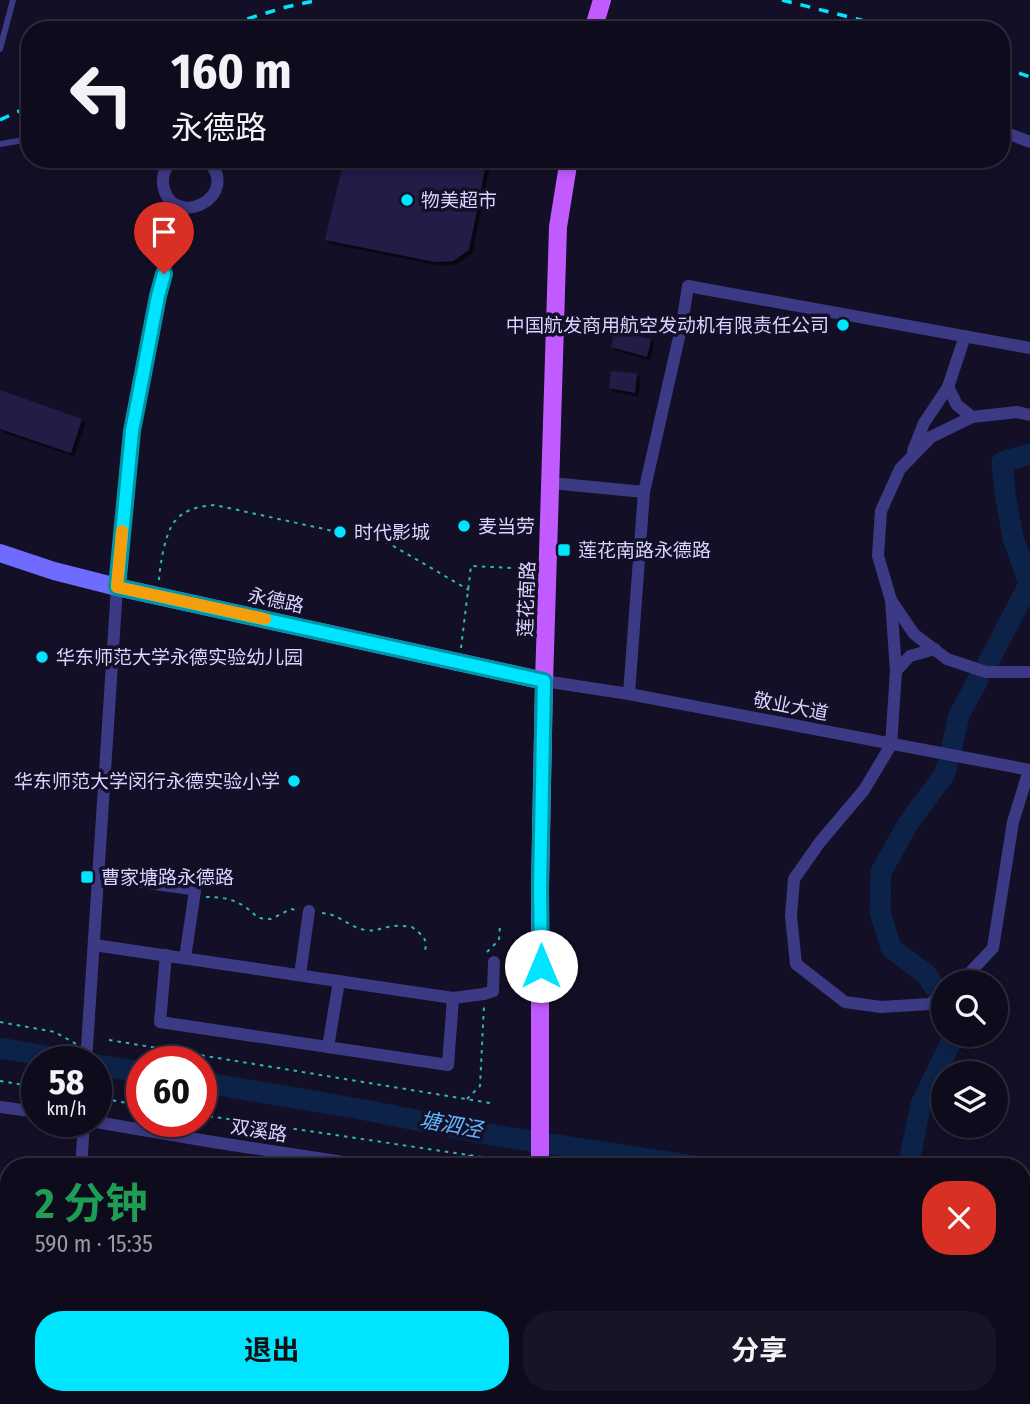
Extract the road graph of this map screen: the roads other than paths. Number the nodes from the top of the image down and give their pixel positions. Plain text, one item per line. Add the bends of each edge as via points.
1 (13, 0) edge
2 (602, 0) edge
3 (596, 21) edge
4 (0, 49) edge
5 (1010, 134) edge
6 (21, 140) edge
7 (1030, 142) edge
8 (0, 144) edge
9 (166, 168) edge
10 (213, 168) edge
11 (568, 168) edge
12 (182, 207) junction
13 (965, 336) junction
14 (1030, 348) edge
15 (948, 387) junction
16 (1030, 415) edge
17 (972, 417) junction
18 (911, 458) junction
19 (551, 483) junction
20 (644, 492) junction
21 (0, 553) edge
22 (117, 587) junction
23 (891, 600) junction
24 (934, 649) junction
25 (896, 671) junction
26 (1030, 672) edge
27 (544, 681) junction
28 (629, 694) junction
29 (891, 745) junction
30 (1029, 770) edge
31 (112, 878) dead end
32 (309, 911) dead end
33 (94, 945) junction
34 (166, 955) junction
35 (185, 958) junction
36 (489, 958) road end
37 (972, 970) edge
38 (300, 975) junction
39 (339, 981) junction
40 (453, 998) junction
41 (931, 1002) edge
42 (86, 1046) edge
43 (328, 1047) junction
44 (0, 1107) edge
45 (21, 1110) edge
46 (112, 1125) edge
47 (83, 1137) edge
48 (82, 1158) edge
49 (271, 1158) edge
50 (540, 1158) edge

1 - 4 lane
2 - 3 main road
5 - 7 street
6 - 8 lane
9 - 12 street via 163,188 167,197
10 - 12 street via 217,180 213,196 199,206
11 - 19 main road, 莲花南路 via 558,227
12 - 22 street via 158,296 132,431
13 - 14 street
13 - 15 street
13 - 20 street via 688,286
15 - 17 street via 957,405
15 - 18 street via 924,423
16 - 17 street
17 - 18 street via 931,437
18 - 23 street via 900,469 881,511 878,556
19 - 20 street
19 - 27 main road, 莲花南路
20 - 28 street
21 - 22 street, 永德路
22 - 27 street, 永德路
22 - 33 street
23 - 24 street via 914,634
23 - 25 street
24 - 25 street via 910,656
24 - 26 street via 947,659 986,672
25 - 29 street
27 - 28 street, 敬业大道
27 - 50 main road, 莲花南路
28 - 29 street, 敬业大道
29 - 30 street, 敬业大道
29 - 41 street via 864,790 794,878 791,916 796,964 845,1002 881,1007
30 - 37 street via 1013,822 993,948
31 - 35 street via 195,891
32 - 38 street
33 - 34 street
33 - 42 street
34 - 35 street
34 - 43 street via 160,1022
35 - 38 street
36 - 40 street via 493,990
38 - 39 street
39 - 40 street
39 - 43 street
40 - 43 street via 448,1065
44 - 45 street
46 - 49 street, 双溪路
47 - 48 street

